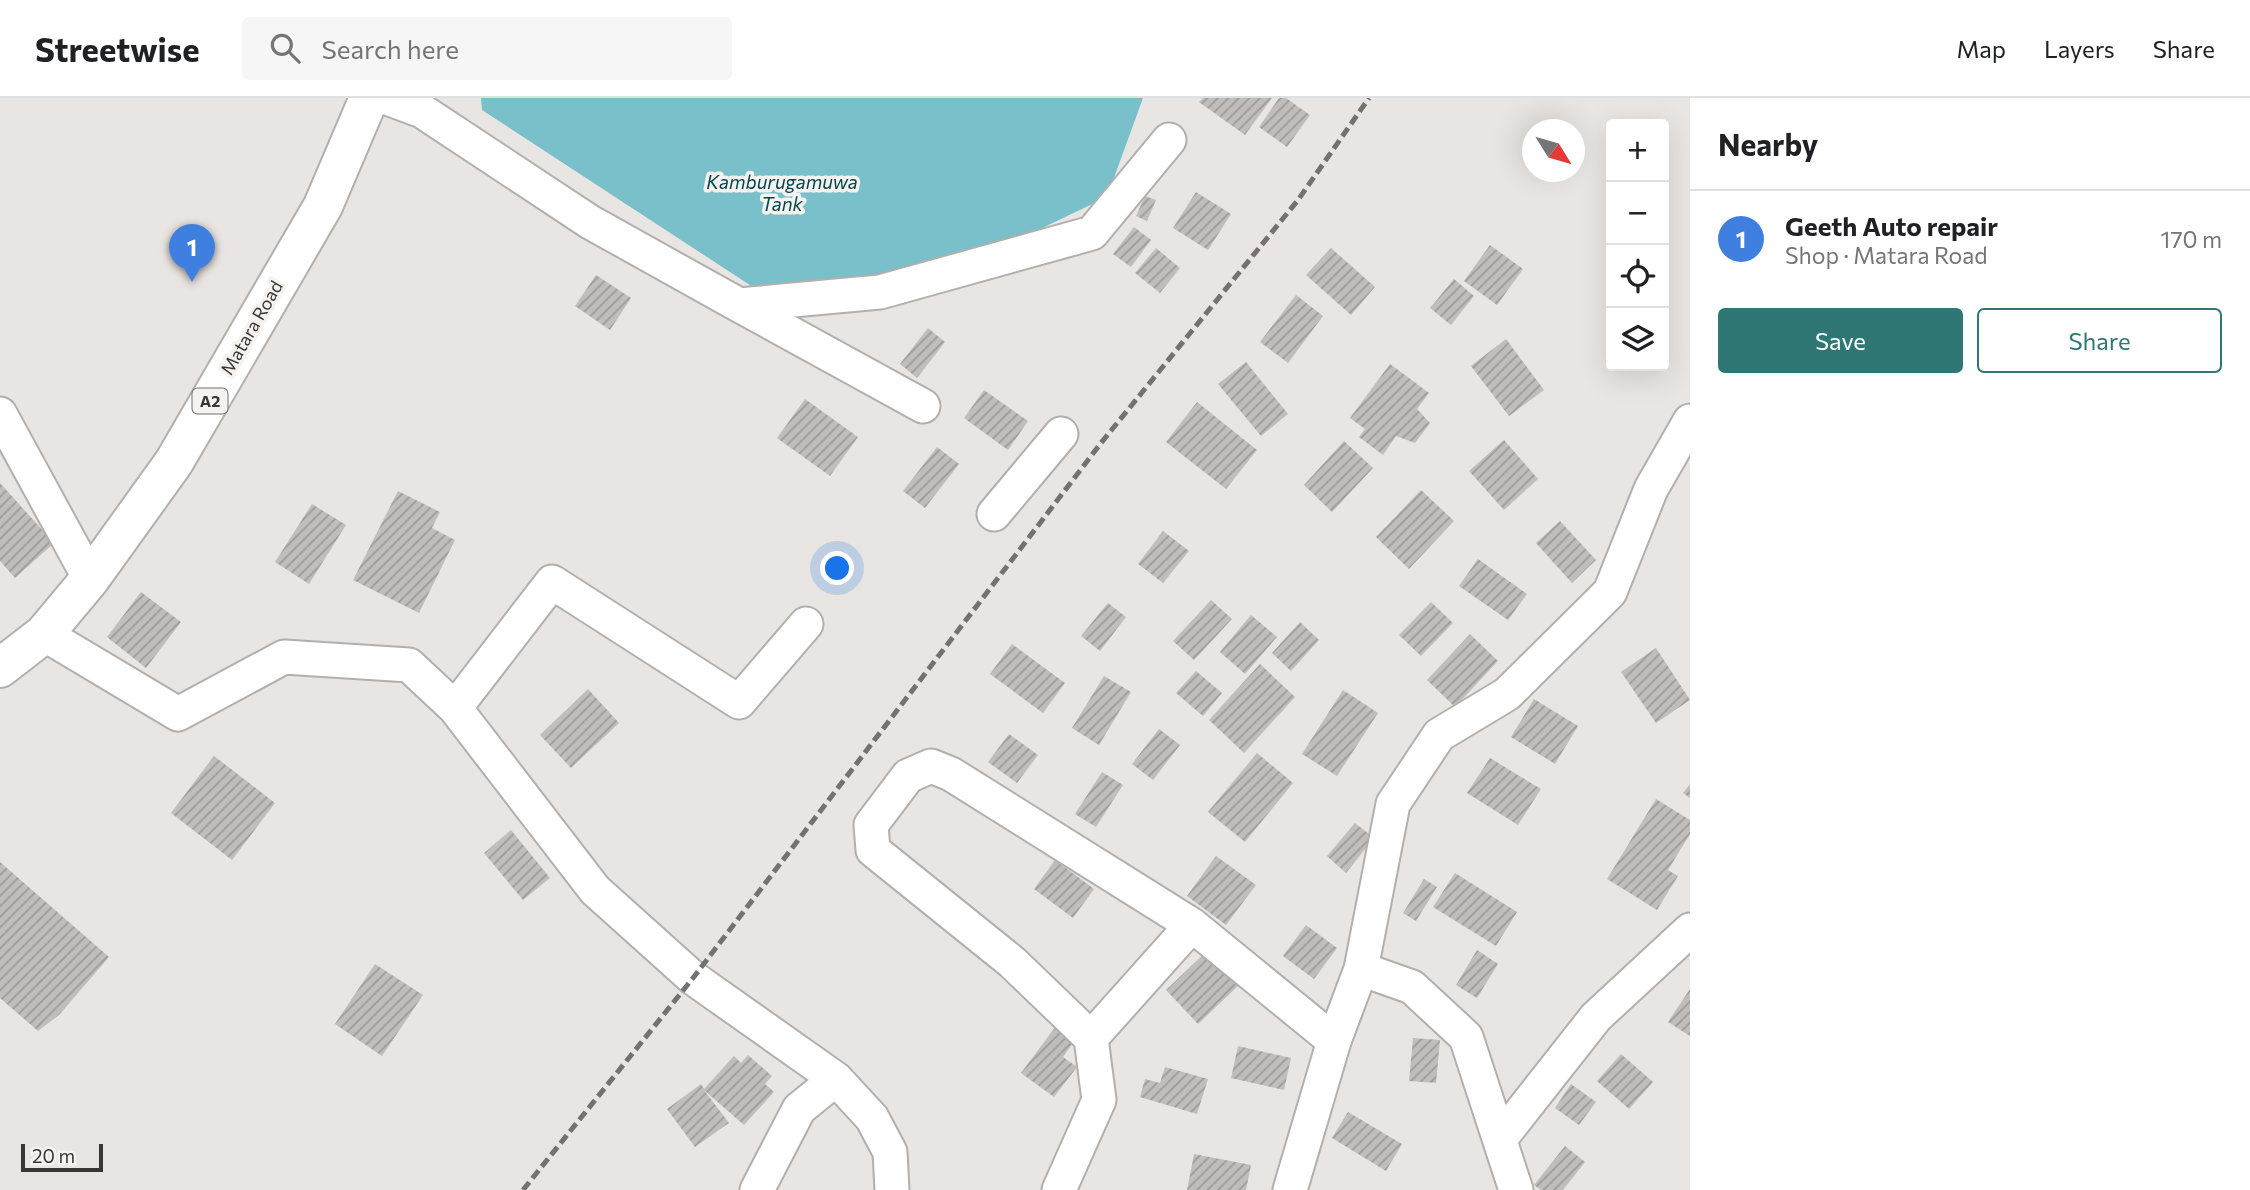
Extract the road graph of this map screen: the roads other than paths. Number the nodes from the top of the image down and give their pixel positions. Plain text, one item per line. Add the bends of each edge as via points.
1 (369, 98) edge
2 (387, 98) edge
3 (1169, 140) dead end
4 (739, 305) junction
5 (923, 406) dead end
6 (0, 414) edge
7 (1690, 421) edge
8 (1061, 434) dead end
9 (994, 514) dead end
10 (90, 579) junction
11 (806, 624) dead end
12 (44, 634) junction
13 (0, 668) edge
14 (455, 708) junction
15 (1192, 925) junction
16 (1690, 930) edge
17 (1361, 969) junction
18 (1091, 1038) junction
19 (1334, 1041) junction
20 (836, 1079) junction
21 (1500, 1139) junction
22 (757, 1190) edge
23 (892, 1190) edge
24 (1059, 1190) edge
25 (1290, 1190) edge
26 (1516, 1190) edge

1 - 10 highway, Matara Road / A2 via 316,218 174,462
2 - 4 street via 422,111 590,222
3 - 4 street via 1092,233 880,292
4 - 5 street
6 - 10 street
7 - 17 street via 1651,489 1610,592 1507,694 1439,734 1393,804
8 - 9 street
10 - 12 highway, Matara Road / A2
11 - 14 street via 739,702 552,582
12 - 13 highway, Matara Road / A2
12 - 14 street via 178,714 284,657 409,666
14 - 20 street via 595,890 693,978
15 - 18 street
15 - 18 street via 951,774 930,766 908,776 871,825 873,850 1012,962
15 - 19 street
16 - 21 street via 1596,1017
17 - 19 street
17 - 21 street via 1412,987 1466,1037
18 - 24 street via 1099,1100
19 - 25 street
20 - 22 street via 799,1109
20 - 23 street via 873,1118 890,1152
21 - 26 street

